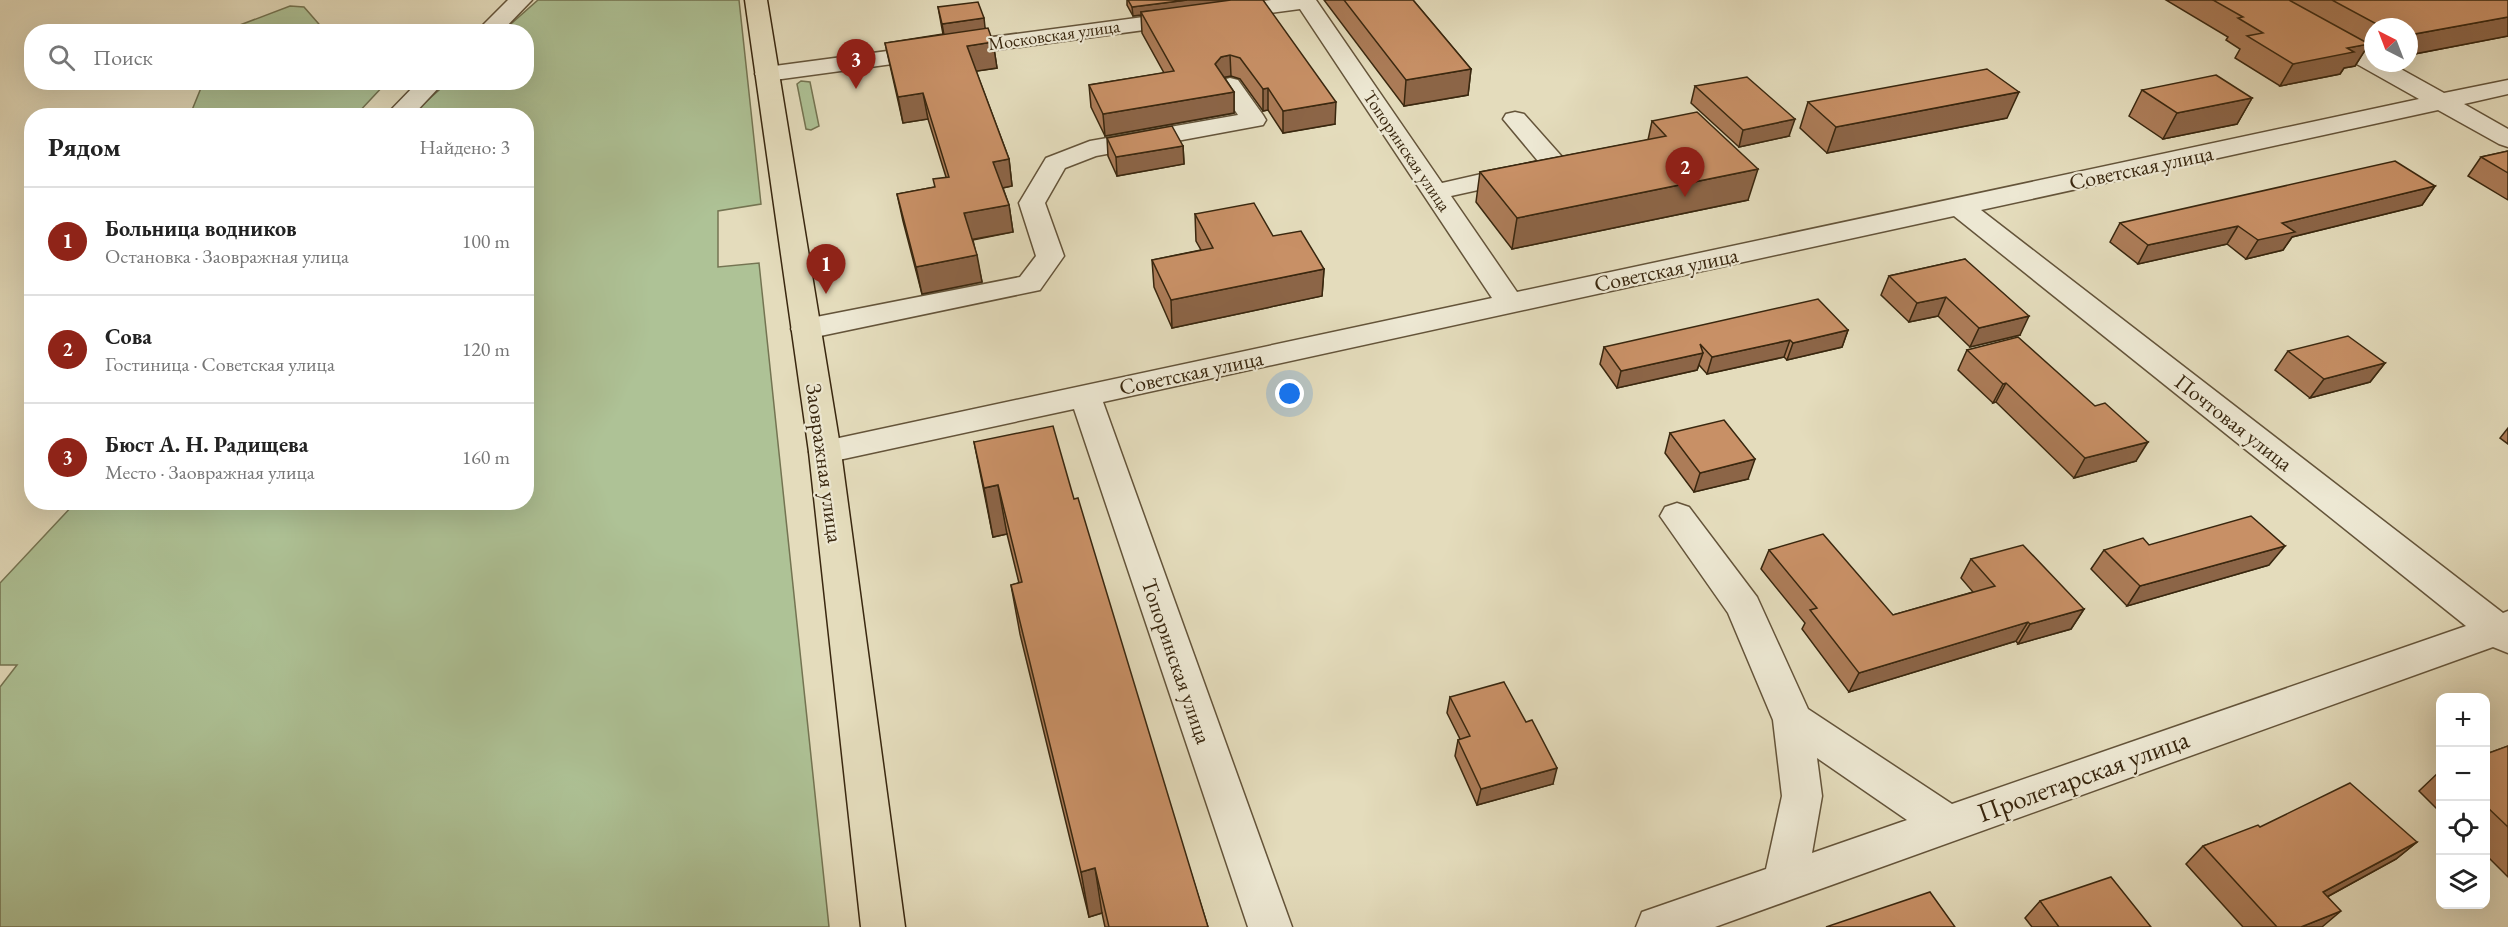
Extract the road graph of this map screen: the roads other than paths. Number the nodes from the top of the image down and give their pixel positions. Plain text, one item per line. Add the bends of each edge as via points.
1 (521, 0) edge
2 (756, 0) edge
3 (2260, 0) edge
4 (1305, 1) edge
5 (496, 24) edge
6 (767, 74) junction
7 (1230, 85) edge
8 (2508, 87) edge
9 (424, 90) edge
10 (2439, 102) junction
11 (405, 108) edge
12 (1515, 119) dead end
13 (2508, 139) edge
14 (1435, 192) junction
15 (1959, 206) junction
16 (1510, 303) junction
17 (806, 329) junction
18 (1085, 396) junction
19 (825, 452) junction
20 (1677, 516) dead end
21 (2504, 631) edge
22 (1793, 720) junction
23 (1947, 824) junction
24 (1785, 882) junction
25 (883, 927) edge
26 (1270, 927) edge
27 (1659, 927) edge

1 - 5 street
2 - 6 main road, Заовражная улица
3 - 10 street
4 - 6 street, Московская улица
4 - 14 street, Топоринская улица
6 - 17 main road, Заовражная улица
7 - 17 street via 1254,120 1090,148 1054,163 1032,203 1050,256 1030,284
8 - 10 street, Советская улица
9 - 11 street
10 - 13 street
10 - 15 street, Советская улица
12 - 14 street via 1555,165
14 - 16 street, Топоринская улица
15 - 16 street, Советская улица
15 - 21 street, Почтовая улица
16 - 18 street, Советская улица
17 - 19 main road, Заовражная улица
18 - 19 street, Советская улица
18 - 26 street, Топоринская улица
19 - 25 main road, Заовражная улица
20 - 22 street via 1744,607
21 - 23 street, Пролетарская улица
22 - 23 street
22 - 24 street via 1802,796
23 - 24 street, Пролетарская улица
24 - 27 street, Пролетарская улица

